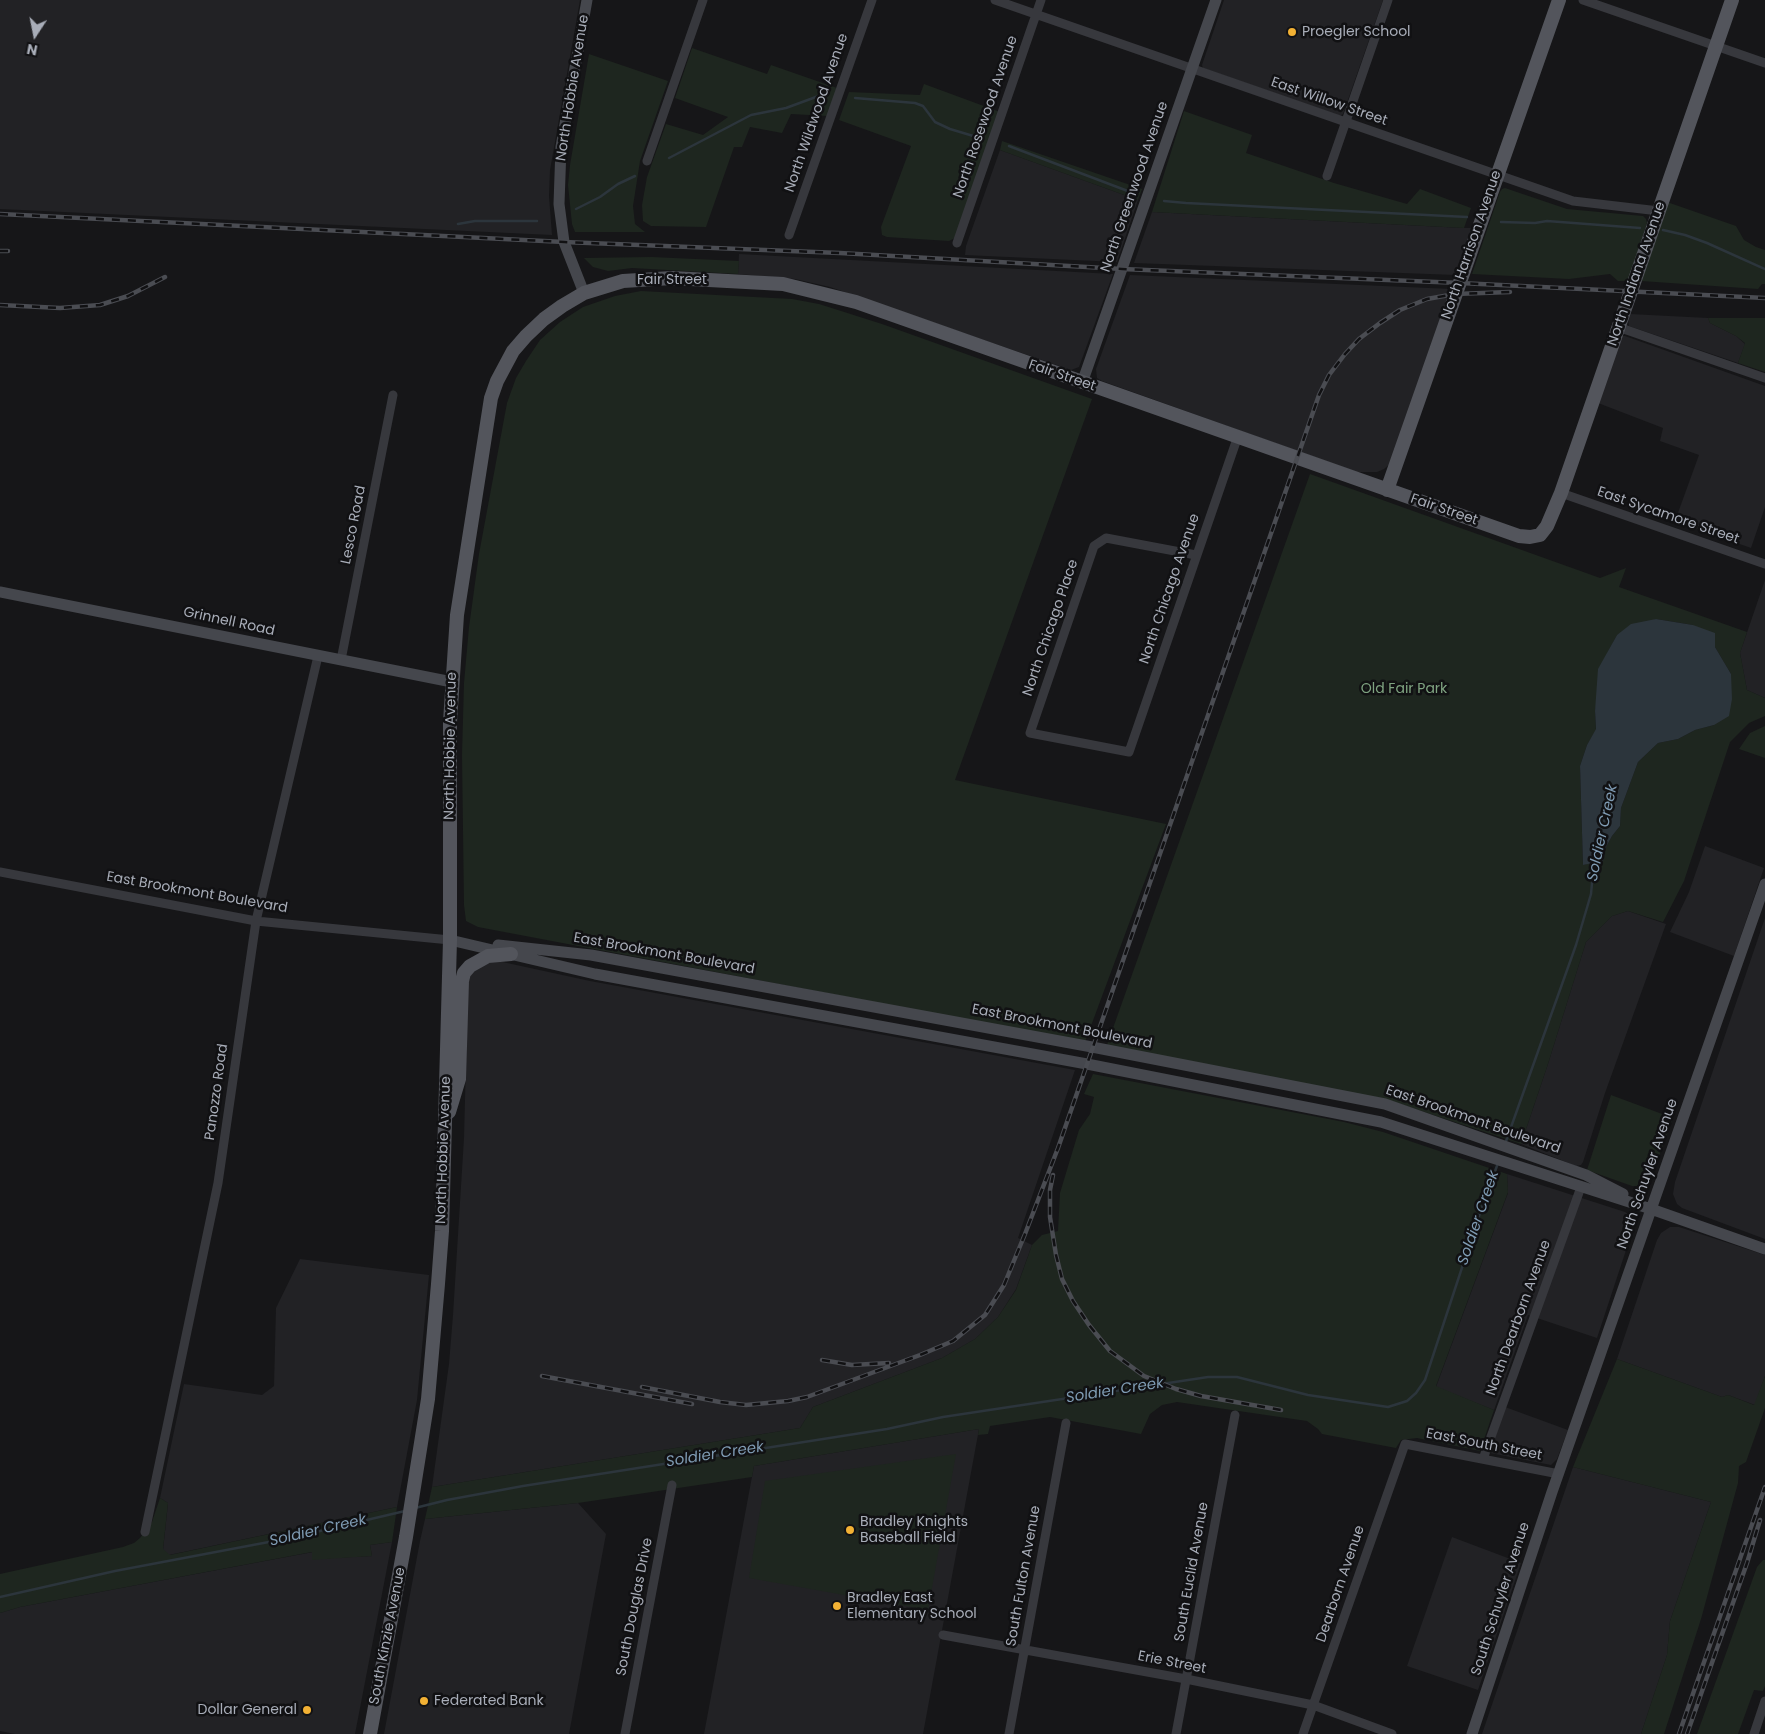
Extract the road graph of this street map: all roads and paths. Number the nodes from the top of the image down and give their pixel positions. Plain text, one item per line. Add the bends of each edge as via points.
1 (587, 0) edge
2 (703, 0) edge
3 (872, 0) edge
4 (995, 0) edge
5 (1041, 0) edge
6 (1216, 0) edge
7 (1388, 0) edge
8 (1559, 0) edge
9 (1584, 0) edge
10 (1732, 0) edge
11 (1036, 15) junction
12 (1716, 46) junction
13 (1765, 63) edge
14 (1192, 68) junction
15 (1346, 122) junction
16 (647, 161) dead end
17 (1497, 175) junction
18 (1327, 176) dead end
19 (1659, 211) junction
20 (789, 235) dead end
21 (957, 244) dead end
22 (584, 293) junction
23 (1618, 327) junction
24 (1765, 378) edge
25 (1082, 383) junction
26 (393, 395) dead end
27 (1238, 436) junction
28 (1387, 490) junction
29 (1561, 493) junction
30 (1530, 537) joint
31 (1196, 555) junction
32 (1765, 564) edge
33 (0, 592) edge
34 (318, 656) junction
35 (342, 660) junction
36 (452, 682) junction
37 (1129, 752) joint
38 (0, 872) edge
39 (1765, 884) edge
40 (256, 921) junction
41 (450, 940) junction
42 (511, 954) junction
43 (445, 1122) junction
44 (1581, 1187) junction
45 (1651, 1209) junction
46 (1765, 1250) edge
47 (1235, 1415) dead end
48 (1066, 1423) dead end
49 (1404, 1444) joint
50 (1483, 1459) junction
51 (1559, 1474) junction
52 (672, 1485) dead end
53 (145, 1532) dead end
54 (406, 1537) joint
55 (943, 1635) dead end
56 (1024, 1650) junction
57 (1186, 1680) junction
58 (1765, 1701) edge
59 (1313, 1705) junction
60 (370, 1734) edge
61 (624, 1734) edge
62 (1009, 1734) edge
63 (1176, 1734) edge
64 (1303, 1734) edge
65 (1392, 1734) edge
66 (1472, 1734) edge
67 (1754, 1734) edge

1 - 22 main road, North Hobbie Avenue via 562,147 559,204 564,242
2 - 16 street
3 - 20 street, North Wildwood Avenue
4 - 11 street, East Willow Street
5 - 11 street, North Rosewood Avenue
6 - 14 main road, North Greenwood Avenue
7 - 15 street
8 - 17 main road, North Harrison Avenue
9 - 12 street
10 - 12 main road, North Indiana Avenue
11 - 14 street, East Willow Street
11 - 21 street, North Rosewood Avenue
12 - 13 street
12 - 19 main road, North Indiana Avenue
14 - 15 street, East Willow Street
14 - 25 main road, North Greenwood Avenue
15 - 17 street, East Willow Street
15 - 18 street
17 - 19 street, East Willow Street via 1572,201
17 - 28 main road, North Harrison Avenue
19 - 23 main road, North Indiana Avenue
22 - 25 main road, Fair Street via 623,281 672,278 783,284 856,302
22 - 36 main road, North Hobbie Avenue via 562,306 526,336 496,381 487,417 462,579
23 - 24 street
23 - 29 main road, North Indiana Avenue
25 - 27 main road, Fair Street
26 - 35 street, Lesco Road
27 - 28 main road, Fair Street
27 - 31 street, North Chicago Avenue
28 - 30 main road, Fair Street
29 - 30 main road, North Indiana Avenue via 1548,526 1540,534
29 - 32 street, East Sycamore Street
31 - 37 street, North Chicago Avenue
31 - 37 street, North Chicago Place via 1106,538 1094,546 1030,733
33 - 34 main road, Grinnell Road
34 - 35 main road, Grinnell Road
34 - 40 street, Panozzo Road
35 - 36 main road, Grinnell Road
36 - 41 main road, North Hobbie Avenue
38 - 40 street, East Brookmont Boulevard
39 - 45 main road, North Schuyler Avenue
40 - 41 street, East Brookmont Boulevard
40 - 53 street, Panozzo Road via 218,1183
41 - 42 main road, East Brookmont Boulevard
41 - 43 main road, North Hobbie Avenue
41 - 45 main road, East Brookmont Boulevard via 591,955 1385,1104 1586,1175
42 - 43 main road via 488,956 464,973 459,1079
42 - 44 main road, East Brookmont Boulevard via 595,974 1087,1064 1381,1122
43 - 54 main road, North Hobbie Avenue via 442,1231 428,1399
44 - 45 main road, East Brookmont Boulevard
44 - 50 street, North Dearborn Avenue
45 - 46 main road, East Brookmont Boulevard
45 - 51 main road, North Schuyler Avenue
47 - 57 street, South Euclid Avenue
48 - 56 street, South Fulton Avenue
49 - 50 street, East South Street
49 - 59 street, Dearborn Avenue
50 - 51 street, East South Street
51 - 66 main road, South Schuyler Avenue
52 - 61 street, South Douglas Drive
54 - 60 main road, South Kinzie Avenue
55 - 56 street, Erie Street
56 - 57 street, Erie Street
56 - 62 street, South Fulton Avenue
57 - 59 street, Erie Street
57 - 63 street, South Euclid Avenue
58 - 67 street
59 - 64 street, Dearborn Avenue
59 - 65 street, Erie Street

